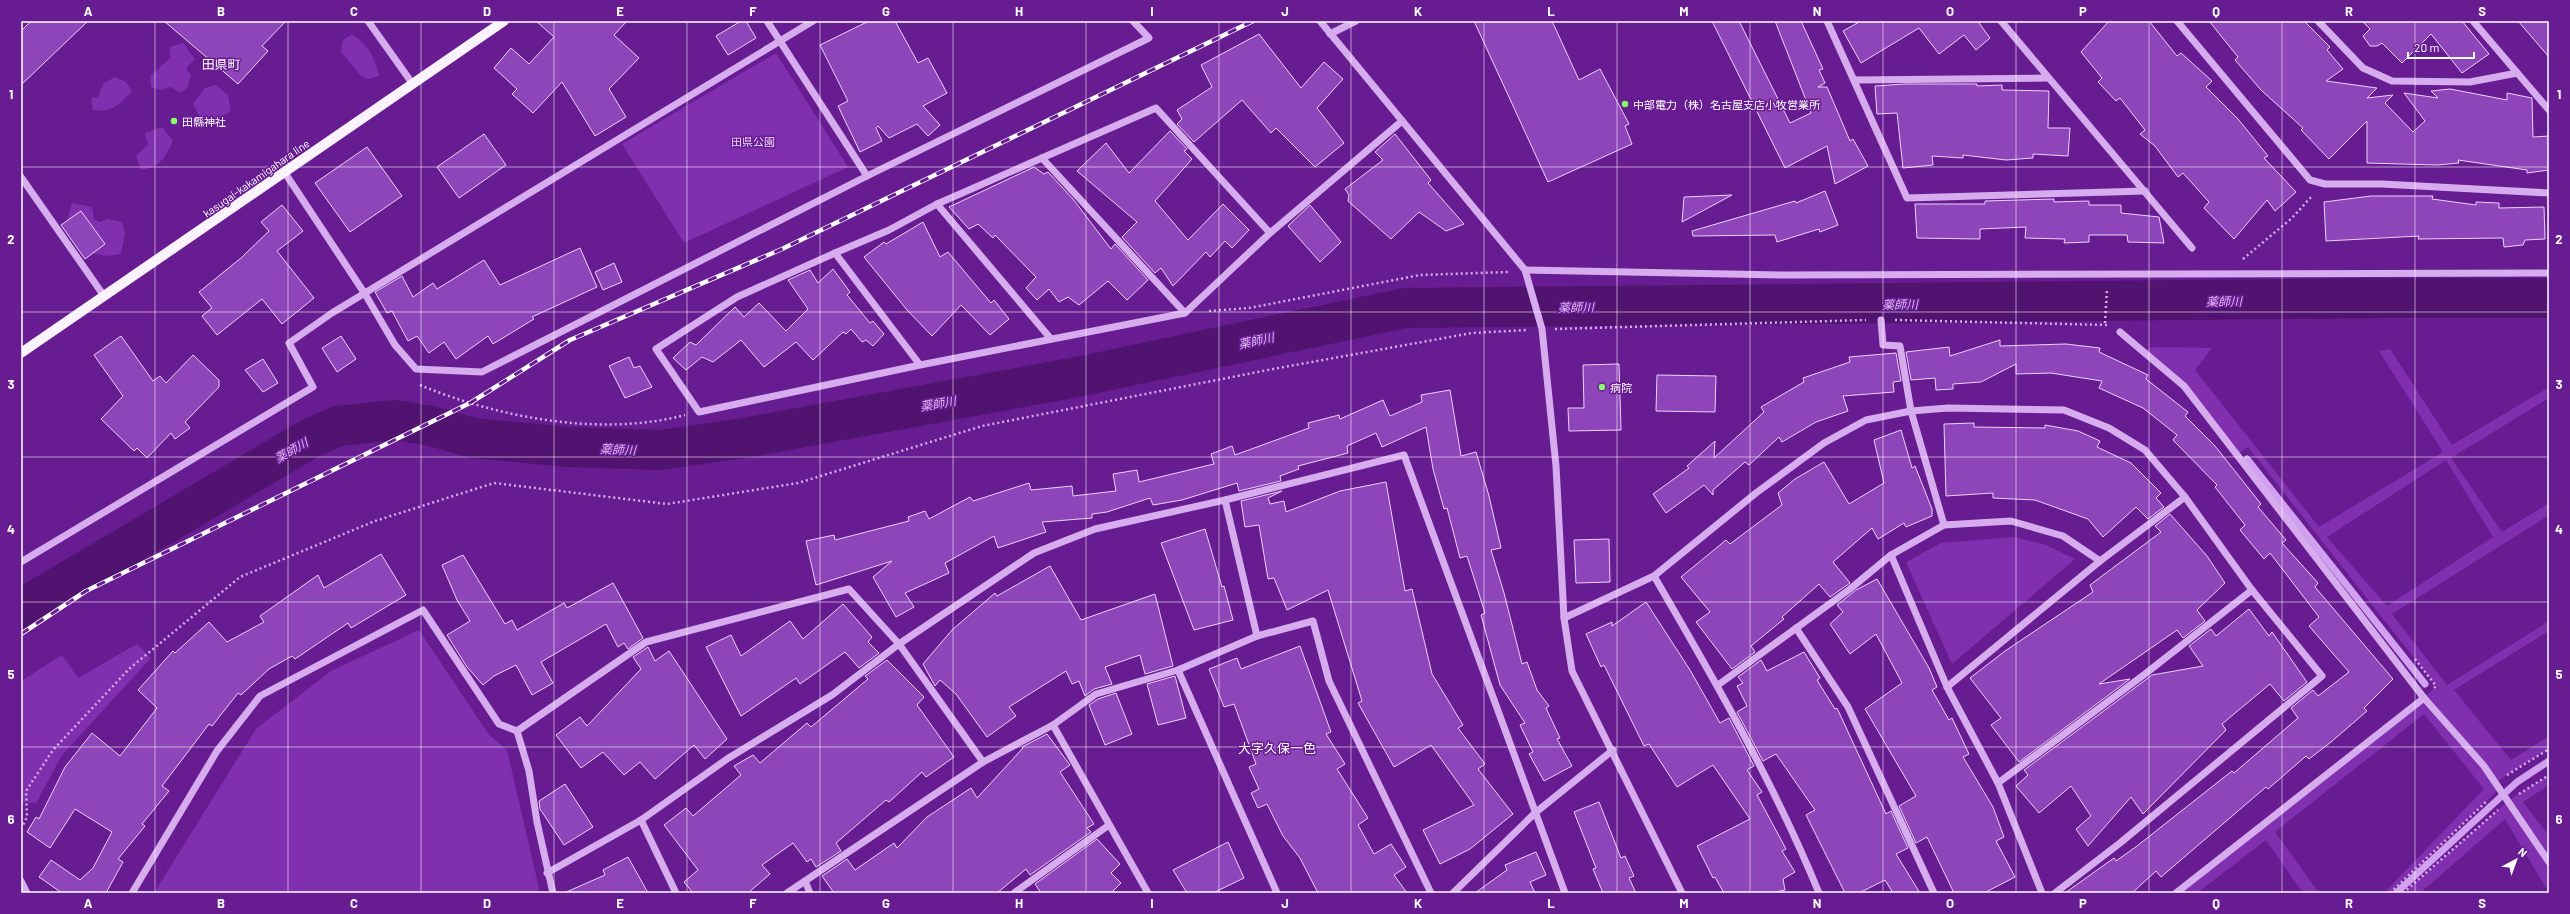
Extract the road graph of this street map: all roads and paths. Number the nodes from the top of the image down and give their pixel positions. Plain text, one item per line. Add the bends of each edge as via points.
1 (368, 21) edge
2 (504, 21) edge
3 (767, 21) edge
4 (813, 21) edge
5 (1133, 21) edge
6 (1320, 21) edge
7 (1356, 21) edge
8 (1827, 21) edge
9 (2001, 21) edge
10 (2177, 21) edge
11 (2318, 21) edge
12 (2473, 21) edge
13 (1330, 34) junction
14 (780, 41) junction
15 (2517, 73) junction
16 (2046, 78) junction
17 (1855, 80) junction
18 (412, 83) junction
19 (2549, 110) edge
20 (1402, 121) junction
21 (1042, 158) junction
22 (285, 173) junction
23 (867, 176) junction
24 (21, 177) edge
25 (2320, 182) junction
26 (2145, 191) junction
27 (2549, 193) edge
28 (937, 204) junction
29 (1270, 234) junction
30 (2192, 248) dead end
31 (835, 253) junction
32 (1525, 270) junction
33 (2549, 273) edge
34 (2108, 275) junction
35 (2225, 275) junction
36 (365, 294) junction
37 (104, 296) junction
38 (1184, 313) junction
39 (1881, 320) junction
40 (2105, 323) junction
41 (1542, 329) junction
42 (2120, 332) joint
43 (1052, 339) junction
44 (21, 353) edge
45 (920, 365) junction
46 (416, 369) junction
47 (1911, 411) junction
48 (699, 412) junction
49 (2185, 497) junction
50 (1224, 500) junction
51 (1944, 525) junction
52 (1891, 555) junction
53 (2100, 561) junction
54 (21, 562) edge
55 (1654, 576) junction
56 (2252, 590) junction
57 (1564, 618) junction
58 (1796, 628) junction
59 (1257, 636) junction
60 (899, 644) junction
61 (1178, 670) junction
62 (1718, 685) junction
63 (1947, 687) junction
64 (2424, 698) junction
65 (1053, 725) junction
66 (517, 731) junction
67 (2549, 749) edge
68 (1613, 750) junction
69 (983, 762) junction
70 (2549, 775) edge
71 (1998, 783) junction
72 (2498, 785) junction
73 (2509, 800) junction
74 (1535, 813) junction
75 (641, 820) junction
76 (1109, 825) junction
77 (21, 829) edge
78 (2549, 862) edge
79 (547, 873) junction
80 (21, 881) edge
81 (805, 881) junction
82 (24, 891) edge
83 (132, 893) edge
84 (553, 893) edge
85 (676, 893) edge
86 (787, 893) edge
87 (810, 893) edge
88 (1014, 893) edge
89 (1148, 893) edge
90 (1277, 893) edge
91 (1431, 893) edge
92 (1453, 893) edge
93 (1565, 893) edge
94 (1682, 893) edge
95 (1819, 893) edge
96 (1934, 893) edge
97 (2042, 893) edge
98 (2055, 893) edge
99 (2176, 893) edge
100 (2390, 893) edge
101 (2403, 893) edge

1 - 18 street
2 - 18 main road, kasugai-kakamigahara line
3 - 14 street
4 - 14 street
5 - 23 street via 1149,38
6 - 13 street
7 - 13 street
8 - 17 street
9 - 16 street
10 - 25 street via 2310,180
11 - 15 street via 2363,68 2392,81 2470,82
12 - 15 street
13 - 20 street
14 - 23 street
14 - 36 street
15 - 19 street
16 - 17 street
16 - 26 street
17 - 26 street via 1908,198
18 - 22 main road, kasugai-kakamigahara line
20 - 29 street
20 - 32 street
21 - 28 street
21 - 29 street via 1156,108
21 - 38 street
22 - 36 street
22 - 37 main road, kasugai-kakamigahara line
23 - 46 street via 482,372
24 - 37 street
25 - 27 street
25 - 35 path via 2309,200 2292,218
26 - 30 street
28 - 31 street via 889,230
28 - 43 street
29 - 38 street
31 - 45 street
31 - 48 street via 737,297 656,350
32 - 34 street via 1784,275
32 - 38 path via 1484,274 1420,275 1249,308
32 - 41 street
33 - 35 street
34 - 35 street
34 - 40 path
36 - 46 street via 395,345
36 - 54 street via 289,343 313,388
37 - 44 main road, kasugai-kakamigahara line
38 - 43 street
39 - 40 path
39 - 41 path
39 - 47 street via 1883,345 1900,346
40 - 42 path
41 - 57 street via 1556,466
41 - 77 path via 1472,333 982,426 798,483 667,504 494,483 375,521 240,577 129,669 53,750 26,791 28,817
42 - 64 street via 2184,386
43 - 45 street
45 - 48 street
46 - 48 path via 411,381 470,404 505,413 622,426 658,422
47 - 49 street via 1948,408 2064,410 2109,428 2145,450
47 - 51 street
47 - 55 street via 1866,420 1824,442
49 - 53 street
49 - 56 street
50 - 59 street
50 - 60 street via 1095,529 1034,552
50 - 74 street via 1404,455
51 - 52 street
51 - 53 street via 2011,521 2063,536
52 - 58 street
52 - 63 street
53 - 63 street
55 - 57 street
55 - 62 street
56 - 71 street via 2145,674
56 - 98 street via 2322,676 2120,843
57 - 68 street via 1572,671
58 - 62 street
58 - 96 street via 1848,707
59 - 61 street
59 - 91 street via 1312,621 1329,681
60 - 66 street via 849,589 646,642
60 - 69 street
60 - 75 street via 832,695 727,759
61 - 65 street via 1096,694
61 - 90 street
62 - 95 street via 1796,836
63 - 71 street
64 - 72 street
64 - 99 street
65 - 69 street
65 - 76 street
66 - 79 street via 530,771
66 - 83 street via 499,724 423,610 260,696 217,750
67 - 72 path
68 - 74 street
68 - 94 street
69 - 81 street
70 - 73 path
71 - 97 street
72 - 73 street
72 - 100 path
73 - 78 street
73 - 101 path
74 - 92 street
74 - 93 street
75 - 79 street
75 - 85 street
76 - 88 street
76 - 89 street
79 - 84 street
80 - 82 street
81 - 86 street
81 - 87 street

